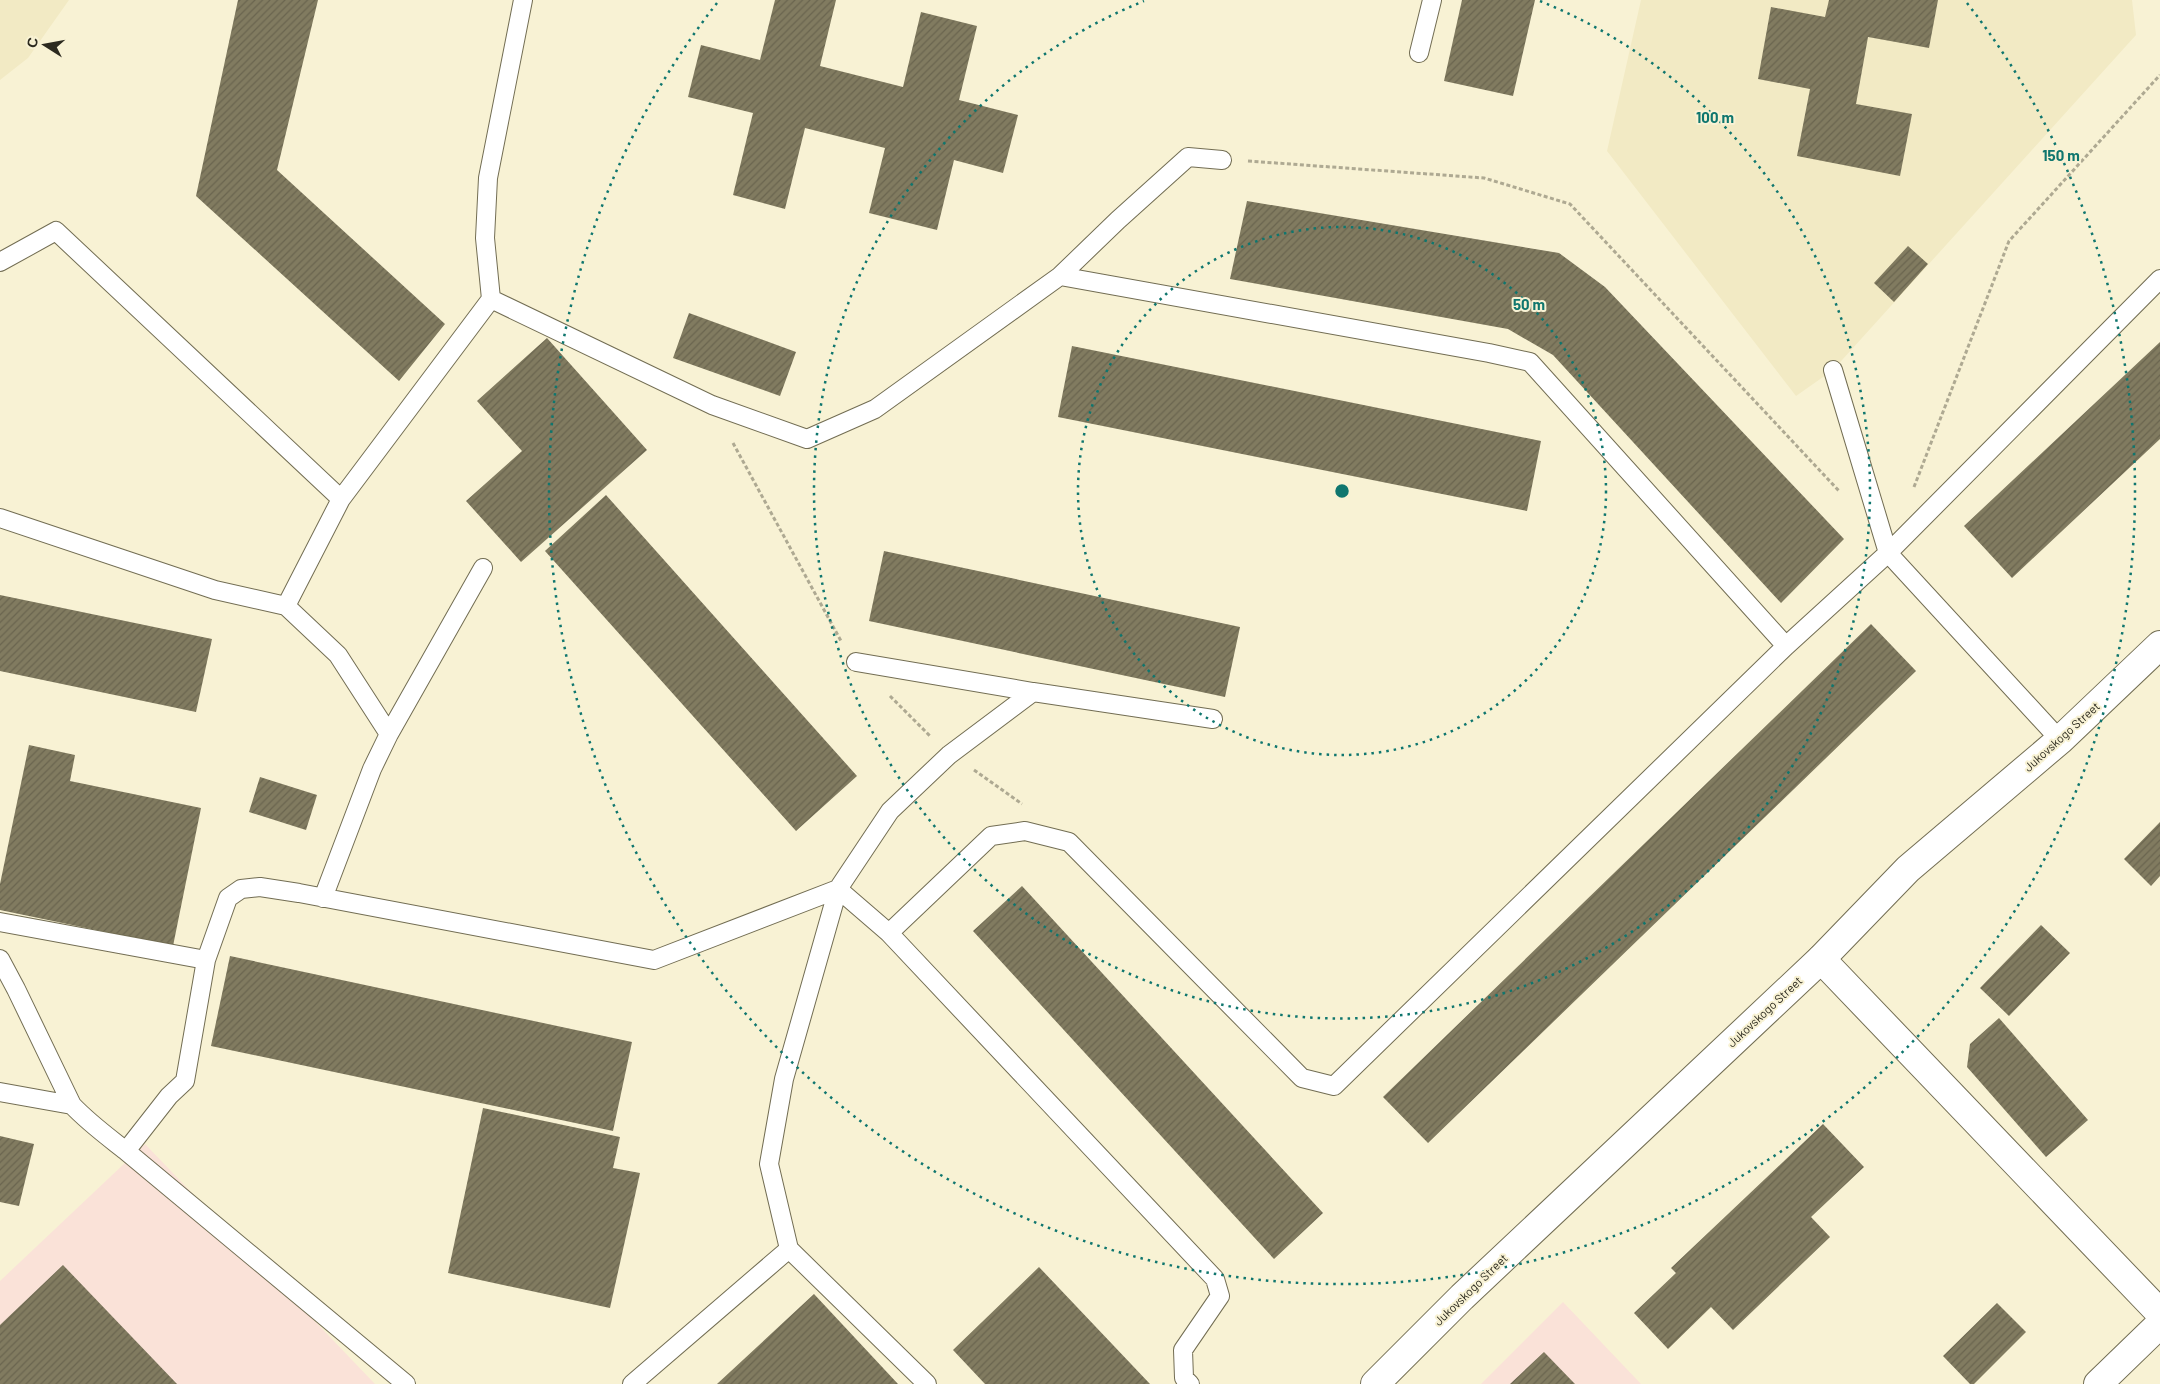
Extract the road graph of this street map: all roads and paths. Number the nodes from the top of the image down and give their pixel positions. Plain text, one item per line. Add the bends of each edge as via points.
1 (523, 0) edge
2 (1432, 0) edge
3 (1419, 53) dead end
4 (2160, 75) edge
5 (1222, 160) joint
6 (1, 264) edge
7 (1060, 276) junction
8 (2160, 280) edge
9 (491, 299) junction
10 (1833, 370) dead end
11 (1913, 488) dead end
12 (1842, 495) dead end
13 (340, 499) junction
14 (0, 518) edge
15 (1888, 552) junction
16 (483, 568) dead end
17 (286, 606) junction
18 (2160, 645) edge
19 (1786, 646) junction
20 (856, 662) dead end
21 (1033, 692) junction
22 (1213, 719) dead end
23 (389, 734) junction
24 (2060, 740) junction
25 (838, 889) junction
26 (323, 898) junction
27 (0, 922) edge
28 (889, 933) junction
29 (1821, 959) junction
30 (0, 960) edge
31 (206, 960) junction
32 (0, 1092) edge
33 (72, 1105) junction
34 (126, 1151) junction
35 (789, 1249) junction
36 (2160, 1313) edge
37 (2160, 1324) edge
38 (406, 1384) edge
39 (632, 1384) edge
40 (927, 1384) edge
41 (1190, 1384) edge
42 (1375, 1384) edge
43 (2098, 1384) edge

1 - 9 lane via 488,178 485,238
2 - 3 lane
4 - 11 path via 2009,241
5 - 7 lane via 1188,157
5 - 12 path via 1484,178 1570,204
6 - 13 lane via 56,231
7 - 9 lane via 875,408 807,439 712,404
7 - 19 lane via 1530,362
8 - 15 lane
9 - 13 lane
10 - 15 lane
13 - 17 lane
14 - 17 lane via 215,590
15 - 19 lane
15 - 24 lane
16 - 23 lane
17 - 23 lane via 338,655
18 - 24 main road, Jukovskogo Street
19 - 28 lane via 1334,1086 1302,1078 1069,842 1025,831 992,836
20 - 21 lane
21 - 22 lane
21 - 25 lane via 949,755 890,811
23 - 26 lane via 372,769
24 - 29 main road, Jukovskogo Street via 1908,869
25 - 26 lane via 654,960
25 - 28 lane
25 - 35 lane via 784,1079 769,1164
26 - 31 lane via 260,888 241,889 228,898
27 - 31 lane
28 - 41 lane via 1215,1278 1220,1296 1183,1350 1184,1378
29 - 36 main road
29 - 42 main road, Jukovskogo Street via 1462,1297
30 - 33 lane
31 - 34 lane via 186,1082 170,1096
32 - 33 lane
33 - 34 lane via 102,1134
34 - 38 lane
35 - 39 lane
35 - 40 lane
37 - 43 main road

